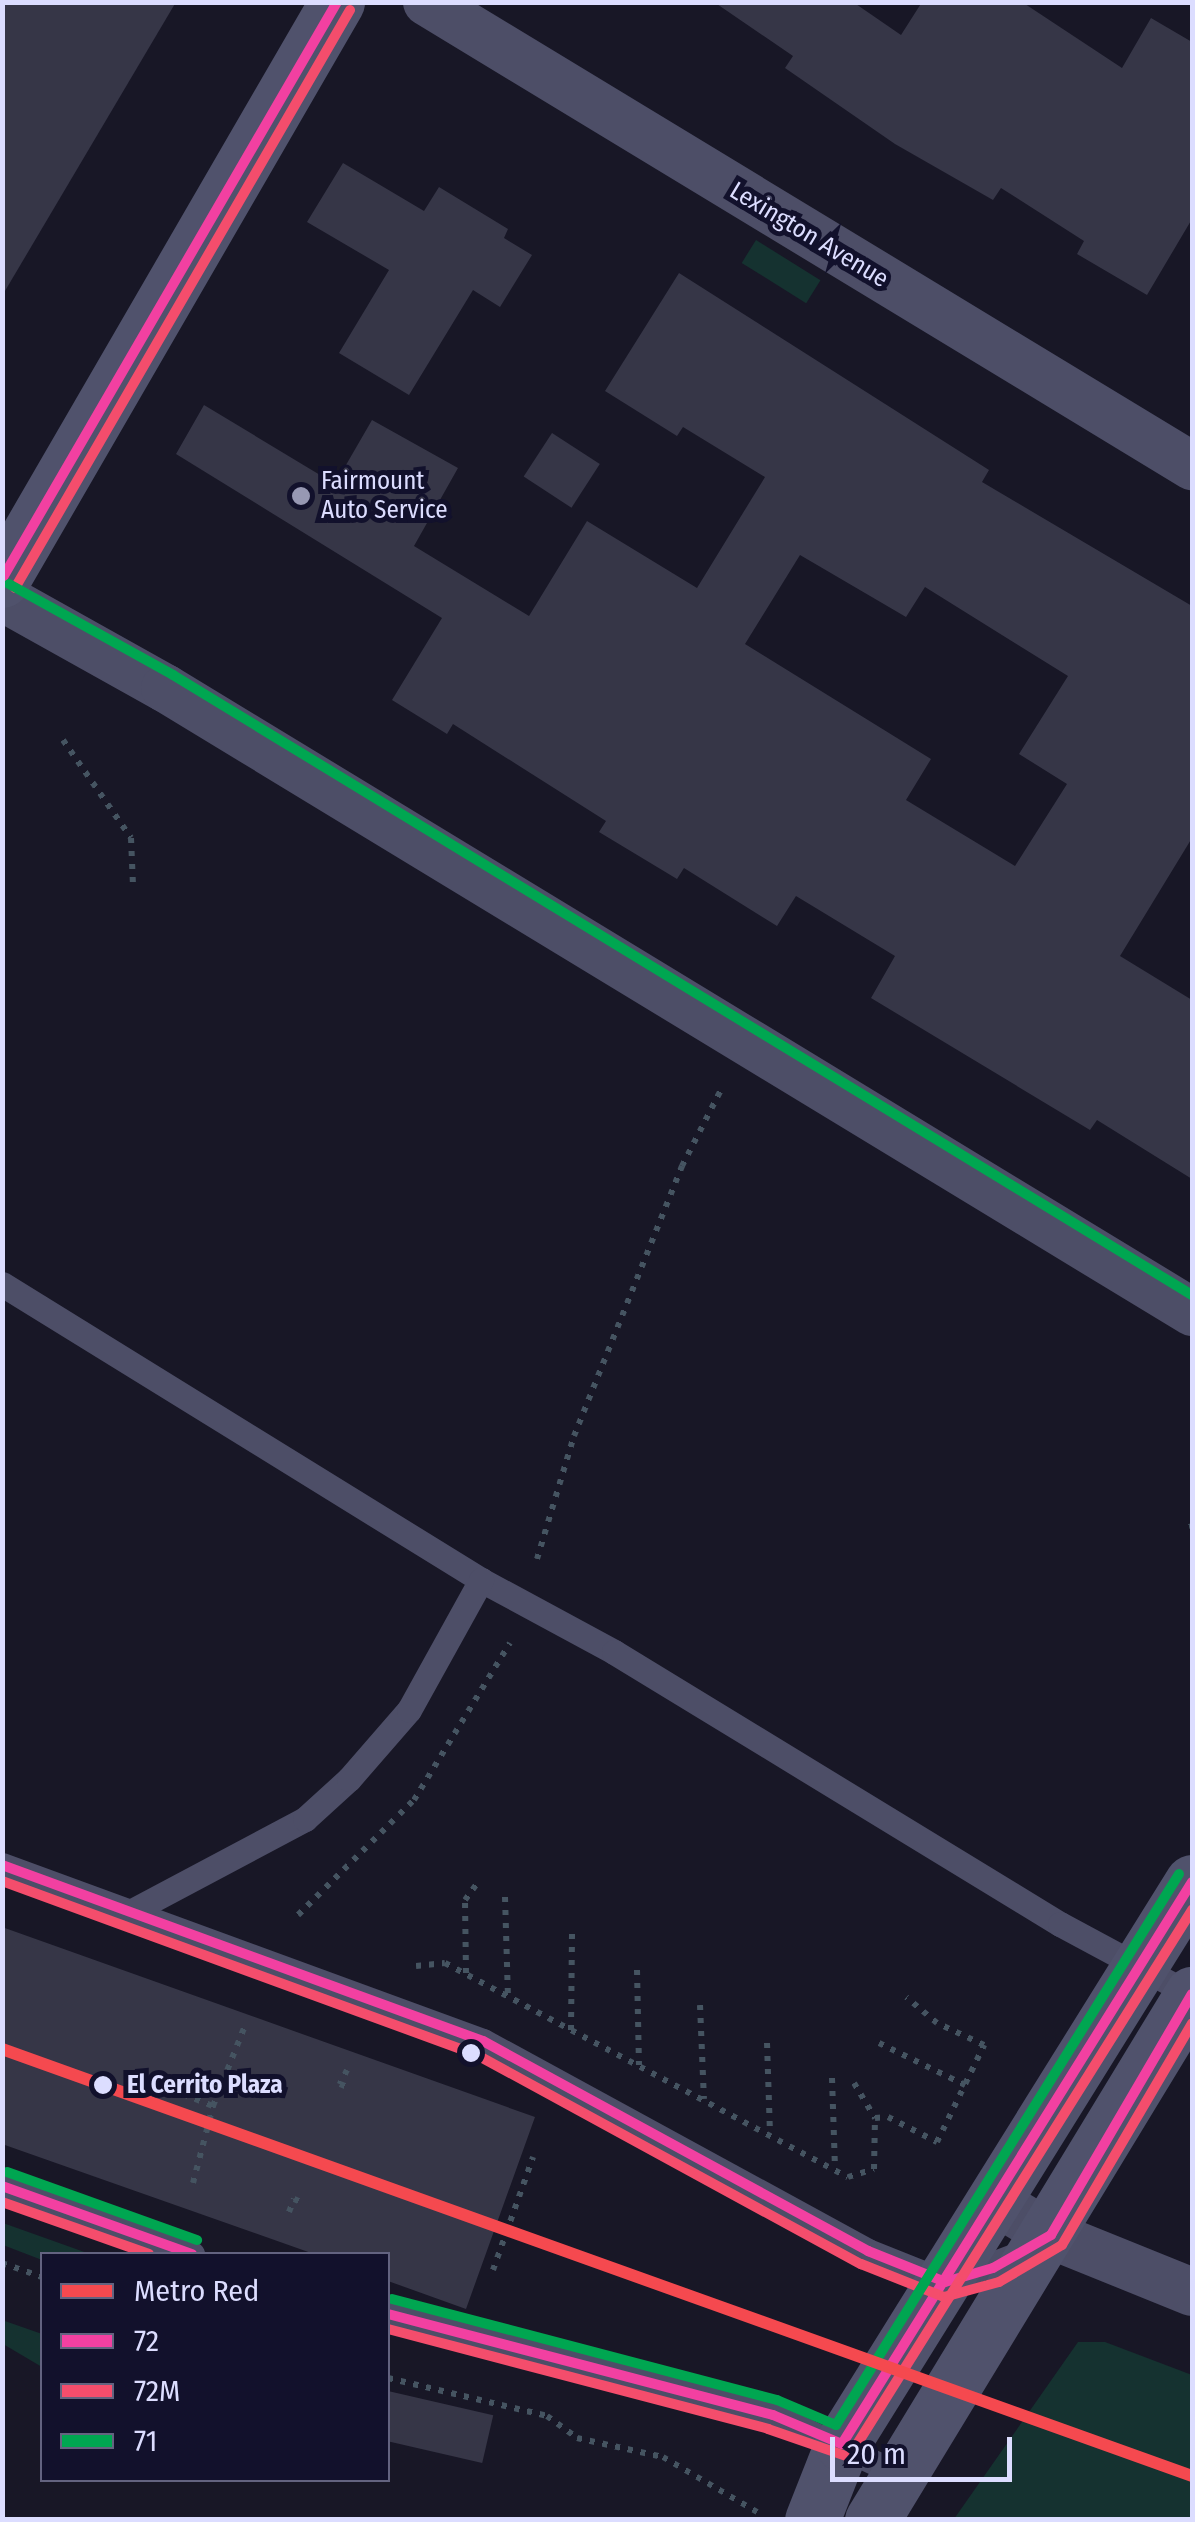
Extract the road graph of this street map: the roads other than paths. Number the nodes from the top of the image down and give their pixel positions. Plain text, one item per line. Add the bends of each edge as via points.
1 (337, 2) edge
2 (427, 2) edge
3 (1192, 466) edge
4 (2, 580) edge
5 (2, 597) edge
6 (2, 1284) edge
7 (1192, 1312) edge
8 (482, 1580) junction
9 (2, 1865) edge
10 (1192, 1882) edge
11 (132, 1911) junction
12 (1141, 1968) junction
13 (1192, 1994) edge
14 (2, 2186) edge
15 (996, 2202) junction
16 (1051, 2236) junction
17 (186, 2252) edge
18 (945, 2282) junction
19 (1192, 2292) edge
20 (390, 2315) edge
21 (842, 2444) junction
22 (885, 2497) edge
23 (812, 2520) edge

1 - 4 street
2 - 3 street, Lexington Avenue
5 - 7 street via 748,1038
6 - 8 lane
8 - 11 lane via 409,1710 305,1820
8 - 12 lane
9 - 11 lane
10 - 12 street
11 - 18 lane via 484,2041 868,2251
12 - 13 lane
12 - 15 street
13 - 16 street
14 - 17 lane
15 - 16 street
15 - 18 street
16 - 18 lane via 993,2268
16 - 19 street
16 - 22 street
18 - 21 street
20 - 21 lane via 773,2415
21 - 22 lane
21 - 23 street

